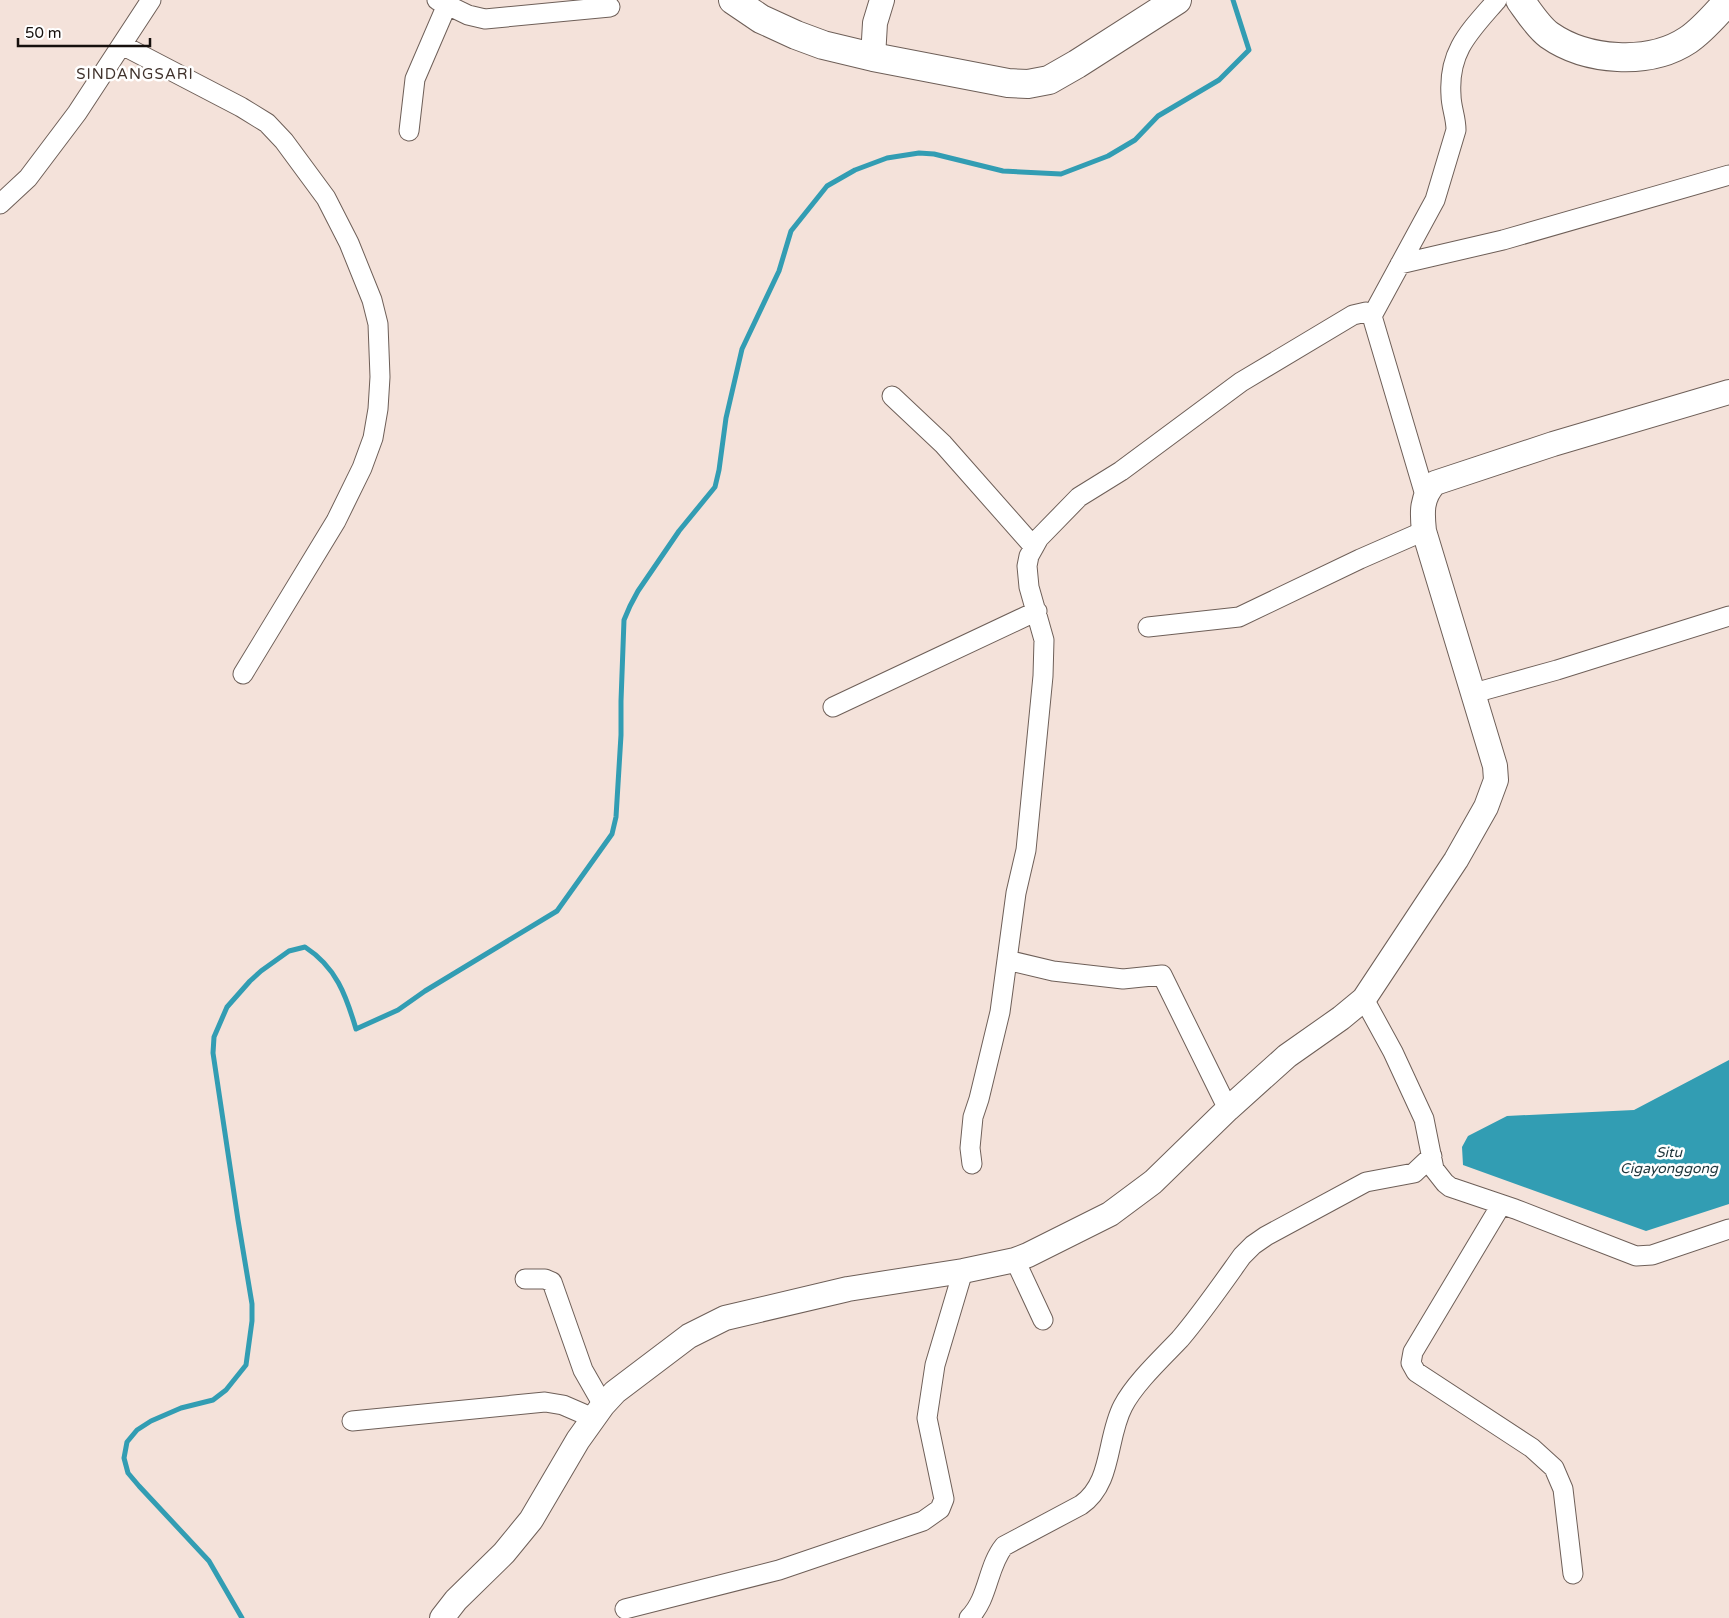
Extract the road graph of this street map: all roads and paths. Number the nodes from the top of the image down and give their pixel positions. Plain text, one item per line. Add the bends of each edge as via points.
1 (151, 0) edge
2 (733, 0) edge
3 (882, 0) edge
4 (1177, 0) edge
5 (1497, 0) edge
6 (1520, 0) edge
7 (1729, 0) edge
8 (444, 2) edge
9 (610, 7) dead end
10 (122, 45) junction
11 (873, 57) junction
12 (409, 131) dead end
13 (1729, 175) edge
14 (0, 204) edge
15 (1400, 264) junction
16 (1372, 316) junction
17 (1729, 392) edge
18 (892, 396) dead end
19 (1425, 495) junction
20 (1424, 532) junction
21 (1034, 547) junction
22 (1037, 611) junction
23 (1729, 616) edge
24 (1148, 627) dead end
25 (243, 674) dead end
26 (1474, 693) junction
27 (833, 707) dead end
28 (1007, 960) junction
29 (1364, 999) junction
30 (1228, 1109) junction
31 (1432, 1156) junction
32 (972, 1164) dead end
33 (1501, 1205) junction
34 (1729, 1229) edge
35 (1015, 1260) junction
36 (963, 1272) junction
37 (525, 1279) dead end
38 (1043, 1320) dead end
39 (598, 1411) junction
40 (352, 1422) dead end
41 (1572, 1574) dead end
42 (625, 1609) dead end
43 (442, 1618) edge
44 (969, 1618) edge

1 - 10 street
2 - 11 main road via 761,19 796,36
3 - 11 street via 875,23
4 - 11 main road via 1050,80 1008,83
5 - 15 street via 1469,32 1454,62 1450,90 1456,130 1435,200
6 - 7 main road via 1547,34 1566,46 1610,57 1636,57 1668,50 1687,41
8 - 9 street via 468,15 485,19
8 - 12 street via 415,79
10 - 14 street via 28,178
10 - 25 street via 241,106 284,141 326,198 350,243 378,324 378,409 373,438 362,468 336,521
13 - 15 street via 1503,240
15 - 16 street
16 - 19 street
16 - 21 street via 1366,312 1353,315 1241,382 1121,471 1079,497
17 - 19 street via 1435,483
18 - 21 street via 943,444
19 - 20 street via 1422,510
20 - 24 street via 1239,617
20 - 26 street
21 - 22 street via 1026,566
22 - 27 street
22 - 28 street via 1044,640 1043,676 1026,850 1016,893
23 - 26 street
26 - 29 street via 1495,766 1493,790 1456,860
28 - 30 street via 1123,979 1162,975
28 - 32 street via 1000,1012 973,1117
29 - 30 street via 1287,1056
29 - 31 street via 1424,1120
30 - 35 street via 1154,1182 1110,1214
31 - 33 street via 1434,1169 1444,1183
31 - 44 street via 1414,1173 1366,1182 1253,1245 1124,1404 1117,1418 1102,1480 1091,1498 1004,1546 979,1606
33 - 34 street via 1636,1256 1652,1255
33 - 41 street via 1413,1352 1411,1363 1416,1372 1532,1448 1554,1468 1563,1489
35 - 36 street
35 - 38 street
36 - 39 street via 848,1289 725,1318 689,1336 615,1392
36 - 42 street via 935,1365 927,1418 944,1499 940,1509 923,1521 778,1570
37 - 39 street via 545,1279 556,1289
39 - 40 street via 544,1402
39 - 43 street via 531,1520

